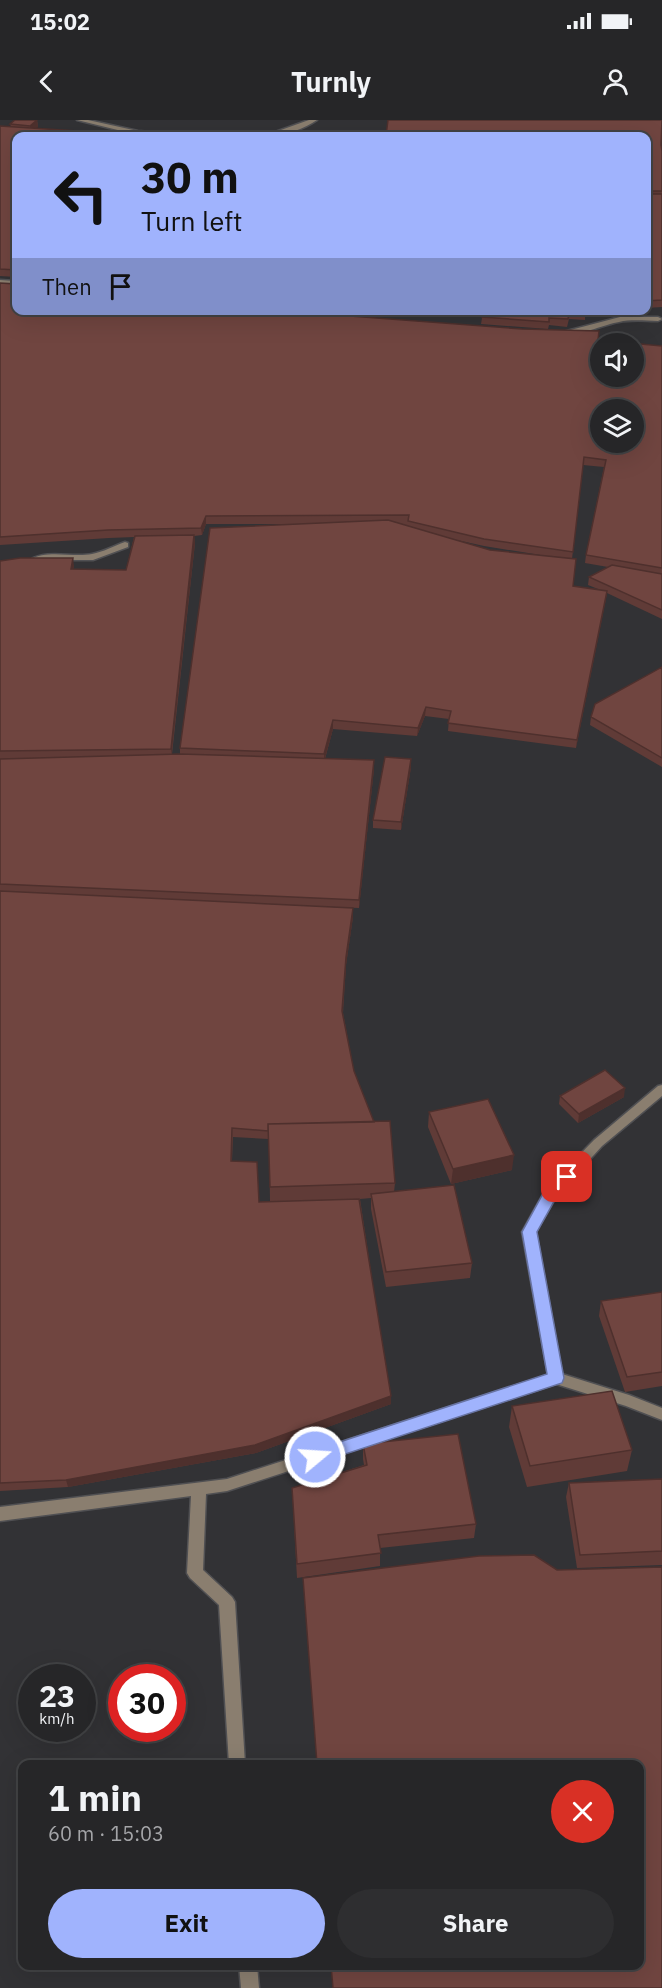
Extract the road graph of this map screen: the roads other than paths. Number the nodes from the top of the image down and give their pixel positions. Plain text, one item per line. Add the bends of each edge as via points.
1 (80, 120) edge
2 (314, 120) edge
3 (134, 132) edge
4 (282, 132) edge
5 (658, 319) dead end
6 (557, 333) edge
7 (125, 545) dead end
8 (25, 561) edge
9 (662, 1089) edge
10 (556, 1378) junction
11 (662, 1414) edge
12 (199, 1489) junction
13 (0, 1515) edge
14 (237, 1760) edge
15 (248, 1970) edge
16 (250, 1988) edge

1 - 3 street
2 - 4 street
5 - 6 street via 620,318
7 - 8 street via 93,557
9 - 10 street via 598,1143 550,1194 530,1232
10 - 11 street
10 - 12 street via 227,1485
12 - 13 street
12 - 14 street via 195,1573 227,1602
15 - 16 street

